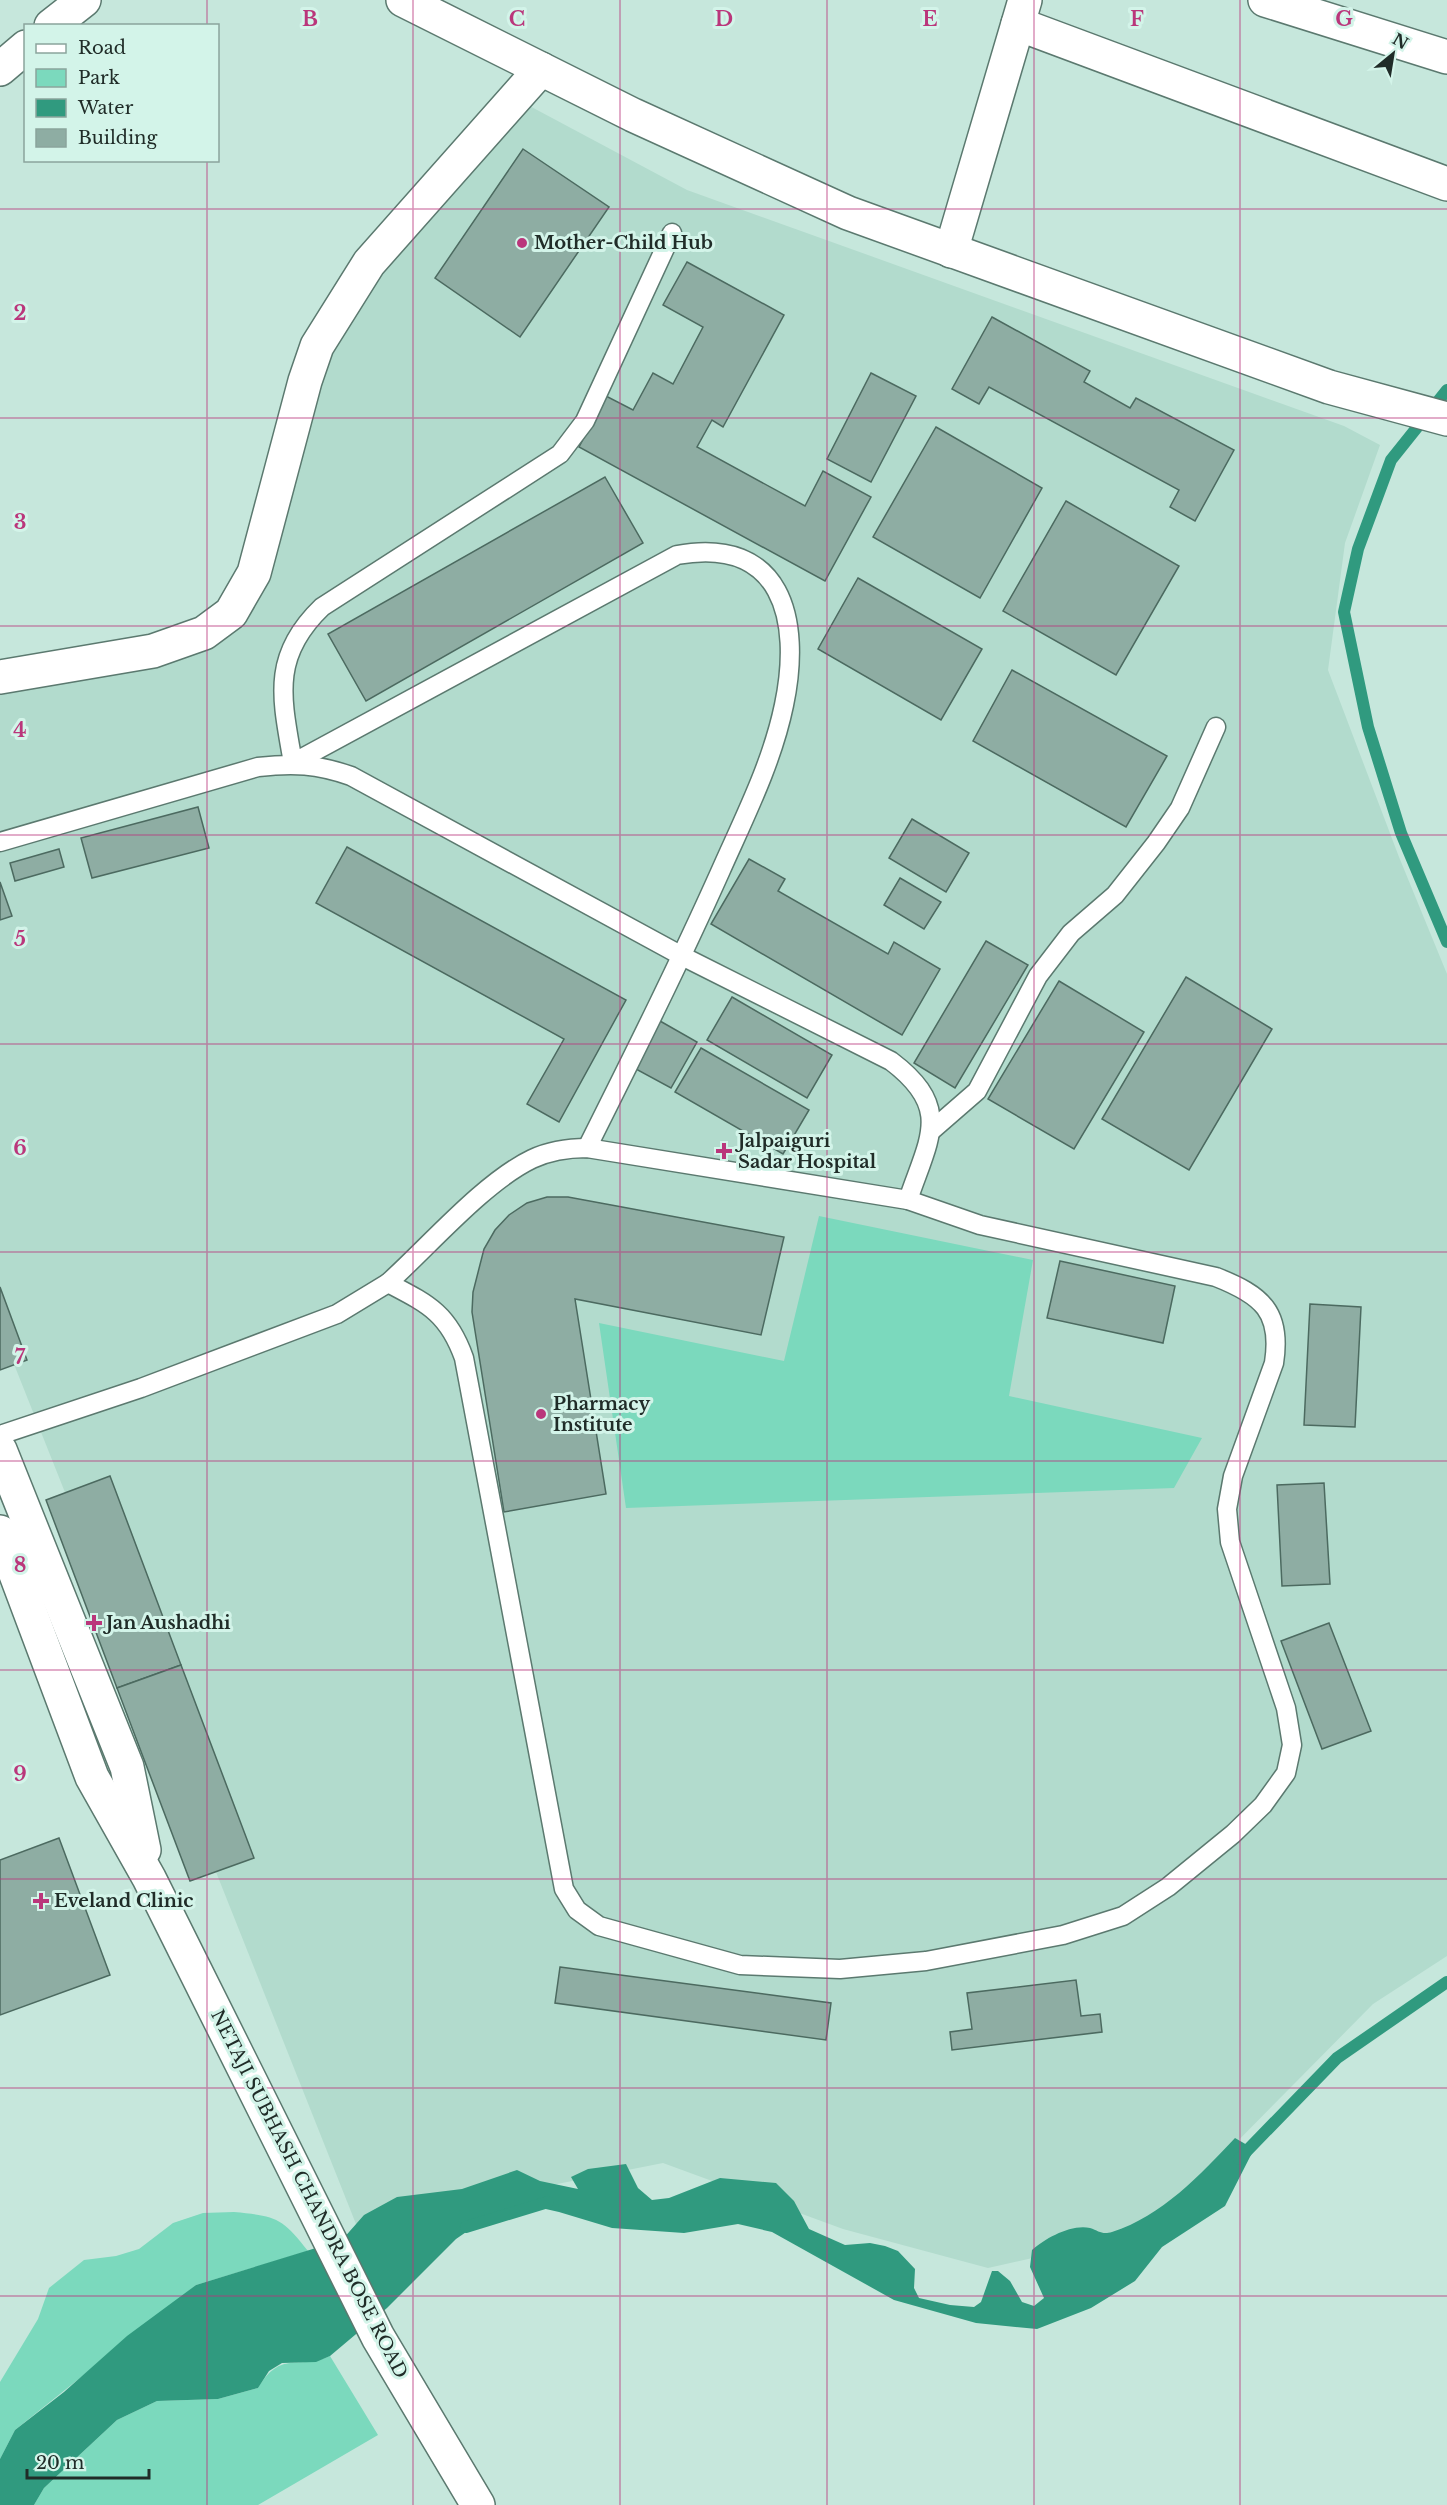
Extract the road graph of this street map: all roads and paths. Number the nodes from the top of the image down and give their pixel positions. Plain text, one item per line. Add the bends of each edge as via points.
1 (84, 0) edge
2 (403, 0) edge
3 (1265, 0) edge
4 (1021, 12) edge
5 (54, 24) edge
6 (1447, 57) edge
7 (541, 69) junction
8 (1447, 184) edge
9 (672, 233) dead end
10 (951, 251) junction
11 (1447, 419) edge
12 (0, 677) edge
13 (1216, 727) dead end
14 (293, 763) junction
15 (0, 842) edge
16 (682, 956) junction
17 (931, 1131) junction
18 (587, 1148) junction
19 (908, 1200) junction
20 (388, 1283) junction
21 (0, 1436) edge
22 (0, 1450) edge
23 (0, 1533) edge
24 (149, 1878) junction
25 (478, 2505) edge

1 - 5 street
2 - 7 street
3 - 6 street
4 - 8 street
4 - 10 street
7 - 10 street via 848,213
7 - 12 street via 369,263 317,346 304,381 254,573 231,613 204,633 153,651
9 - 14 lane via 585,421 568,446 322,607 296,637 284,670 282,690
10 - 11 street via 1329,387
13 - 17 lane via 1180,808 1156,843 1115,895 1064,942 1038,976 977,1091
14 - 15 lane via 258,767
14 - 16 lane via 351,776
14 - 16 lane via 677,555 717,552 746,560 772,581 781,599 789,661 784,704 756,793
16 - 17 lane via 891,1061 921,1089 933,1119
16 - 18 lane
17 - 19 lane
18 - 19 lane
18 - 20 lane via 551,1153 516,1168
19 - 20 lane via 980,1225 1216,1277 1238,1285 1268,1311 1276,1327 1274,1363 1233,1476 1227,1509 1230,1542 1286,1708 1292,1745 1286,1773 1263,1805 1168,1887 1123,1916 1063,1935 926,1961 840,1969 740,1965 599,1926 577,1910 564,1889 464,1358 455,1333 440,1315
20 - 21 lane via 337,1314
22 - 24 street, NETAJI SUBHASH CHANDRA BOSE ROAD via 127,1767
23 - 24 street, NETAJI SUBHASH CHANDRA BOSE ROAD via 92,1777
24 - 25 street, NETAJI SUBHASH CHANDRA BOSE ROAD via 378,2337

